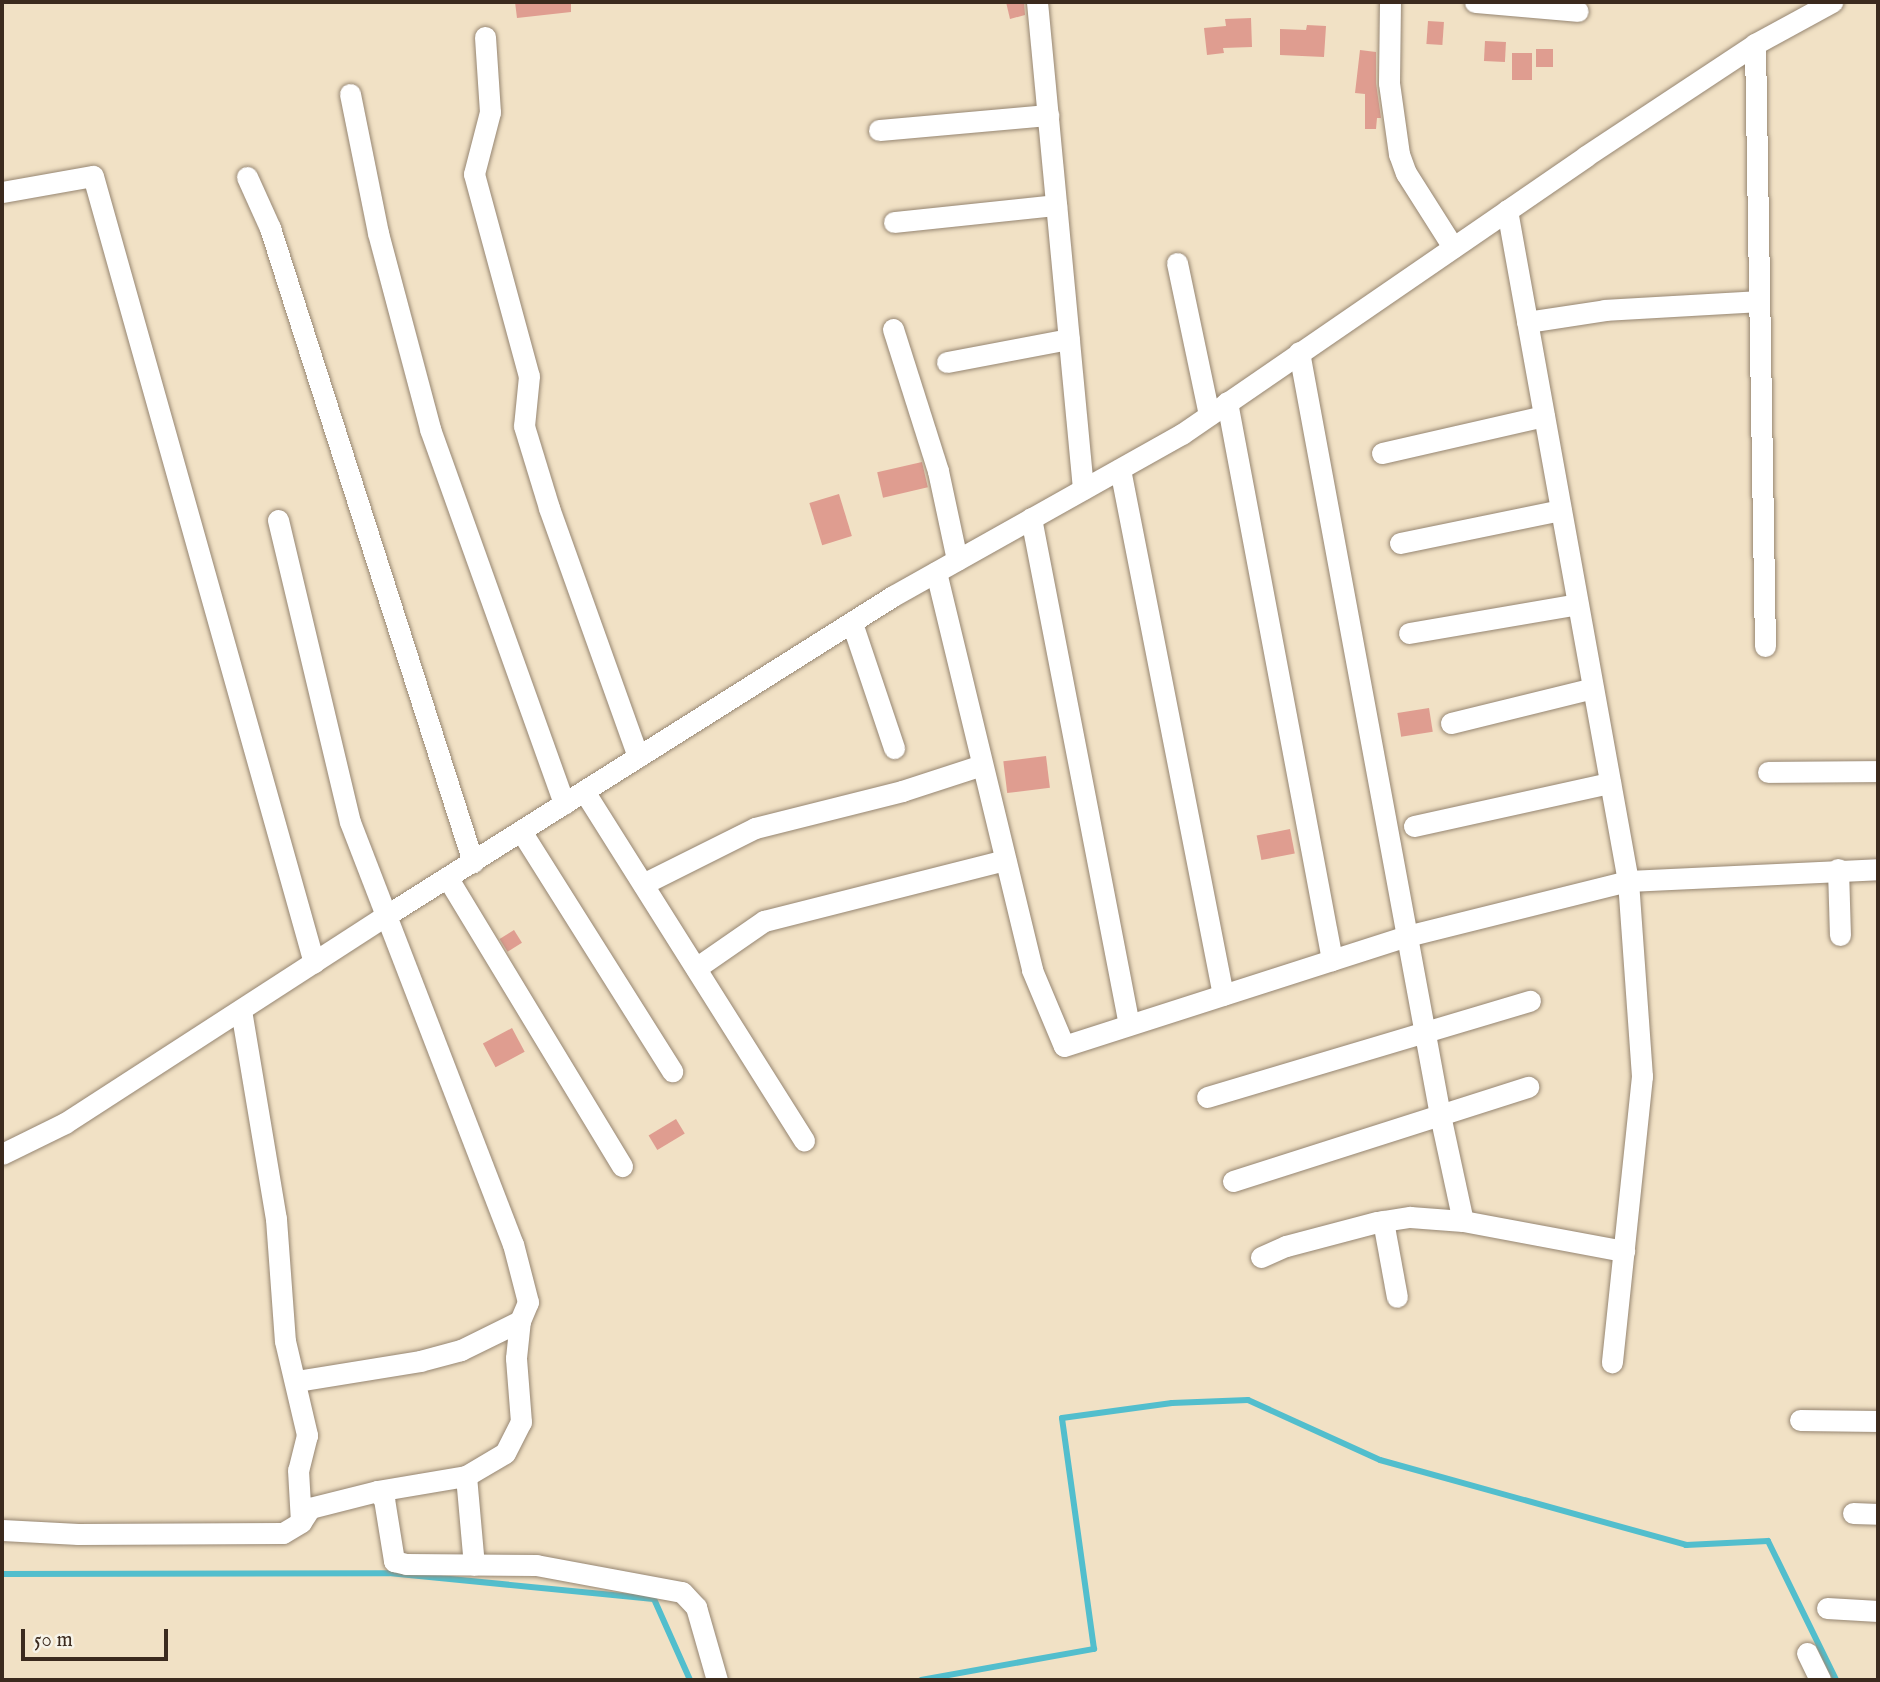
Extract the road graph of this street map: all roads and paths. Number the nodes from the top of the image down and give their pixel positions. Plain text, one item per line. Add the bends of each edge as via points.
1 (1037, 2) edge
2 (1390, 2) edge
3 (1475, 2) edge
4 (1832, 2) edge
5 (1578, 11) dead end
6 (485, 37) dead end
7 (1755, 44) junction
8 (350, 94) dead end
9 (1048, 115) junction
10 (879, 130) dead end
11 (247, 177) dead end
12 (2, 192) edge
13 (1056, 205) junction
14 (1507, 210) junction
15 (894, 222) dead end
16 (1453, 247) junction
17 (1177, 263) dead end
18 (1759, 301) junction
19 (1527, 322) junction
20 (893, 329) dead end
21 (1069, 339) junction
22 (1299, 352) junction
23 (947, 362) dead end
24 (1227, 402) junction
25 (1209, 415) junction
26 (1544, 416) junction
27 (1382, 453) dead end
28 (1120, 469) junction
29 (1083, 489) junction
30 (1561, 510) junction
31 (1031, 519) junction
32 (278, 520) dead end
33 (1400, 543) dead end
34 (957, 560) junction
35 (936, 572) junction
36 (1578, 604) junction
37 (852, 622) junction
38 (1409, 633) dead end
39 (1765, 646) dead end
40 (1593, 688) junction
41 (1451, 723) dead end
42 (894, 748) dead end
43 (638, 757) junction
44 (982, 765) junction
45 (1878, 771) edge
46 (1768, 772) dead end
47 (1610, 783) junction
48 (584, 791) junction
49 (564, 804) junction
50 (1414, 826) dead end
51 (521, 831) junction
52 (1005, 860) junction
53 (473, 862) junction
54 (1838, 869) junction
55 (1878, 869) edge
56 (447, 877) junction
57 (1628, 881) junction
58 (643, 884) junction
59 (387, 915) junction
60 (1840, 935) dead end
61 (1407, 936) junction
62 (1332, 960) junction
63 (314, 963) junction
64 (696, 968) junction
65 (1223, 995) junction
66 (1530, 1001) dead end
67 (241, 1010) junction
68 (1129, 1025) junction
69 (1425, 1032) junction
70 (672, 1071) dead end
71 (1528, 1087) dead end
72 (1207, 1097) dead end
73 (1440, 1115) junction
74 (804, 1141) dead end
75 (2, 1154) edge
76 (622, 1166) dead end
77 (1233, 1181) dead end
78 (1463, 1220) junction
79 (1383, 1221) junction
80 (1623, 1251) junction
81 (1261, 1258) dead end
82 (1397, 1297) dead end
83 (520, 1321) junction
84 (1612, 1362) dead end
85 (296, 1381) junction
86 (1800, 1420) dead end
87 (1878, 1421) edge
88 (466, 1476) junction
89 (377, 1491) junction
90 (1853, 1513) dead end
91 (1878, 1514) edge
92 (301, 1522) junction
93 (2, 1530) edge
94 (474, 1565) junction
95 (1827, 1608) dead end
96 (1878, 1612) edge
97 (1807, 1653) dead end
98 (717, 1680) edge
99 (1820, 1680) edge

1 - 9 street
2 - 16 street via 1389,83 1399,154
3 - 5 street
4 - 7 street
6 - 43 street via 490,112 474,174 529,376 524,426
7 - 14 street
7 - 18 street
8 - 49 street via 378,233 430,429
9 - 10 street
9 - 13 street
11 - 53 street via 270,228
12 - 63 street via 93,176
13 - 15 street
13 - 21 street
14 - 16 street
14 - 19 street
16 - 22 street
17 - 25 street
18 - 19 street via 1605,310
18 - 39 street
19 - 26 street
20 - 34 street via 938,471
21 - 23 street
21 - 29 street
22 - 24 street
22 - 61 street
24 - 25 street
24 - 62 street
25 - 28 street
26 - 27 street
26 - 30 street
28 - 29 street
28 - 65 street
29 - 31 street
30 - 33 street
30 - 36 street
31 - 34 street
31 - 68 street
32 - 59 street via 350,822
34 - 35 street
35 - 37 street
35 - 44 street
36 - 38 street
36 - 40 street
37 - 42 street
37 - 43 street
40 - 41 street
40 - 47 street
43 - 48 street
44 - 52 street
44 - 58 street via 902,791 755,828
45 - 46 street
47 - 50 street
47 - 57 street
48 - 49 street
48 - 58 street
49 - 51 street
51 - 53 street
51 - 70 street
52 - 64 street via 764,921
52 - 68 street via 1032,970 1064,1046
53 - 56 street
54 - 55 street
54 - 57 street
54 - 60 street
56 - 59 street
56 - 76 street
57 - 61 street
57 - 80 street via 1642,1076
58 - 64 street
59 - 63 street
59 - 83 street via 513,1244 528,1302
61 - 62 street
61 - 69 street
62 - 65 street
63 - 67 street
64 - 74 street
65 - 68 street
66 - 69 street
67 - 75 street via 65,1124
67 - 85 street via 276,1219 285,1341
69 - 72 street
69 - 73 street
71 - 73 street
73 - 77 street
73 - 78 street
78 - 79 street via 1410,1217
78 - 80 street
79 - 81 street via 1286,1246
79 - 82 street
80 - 84 street
83 - 85 street via 482,1342 439,1356
83 - 88 street via 516,1358 521,1422 516,1437 505,1453
85 - 92 street via 307,1435 298,1470
86 - 87 street
88 - 89 street
88 - 94 street
89 - 92 street via 310,1508
89 - 94 street via 384,1499 394,1561
90 - 91 street
92 - 93 street via 283,1532
94 - 98 street via 536,1565 682,1592 696,1607
95 - 96 street
97 - 99 street

